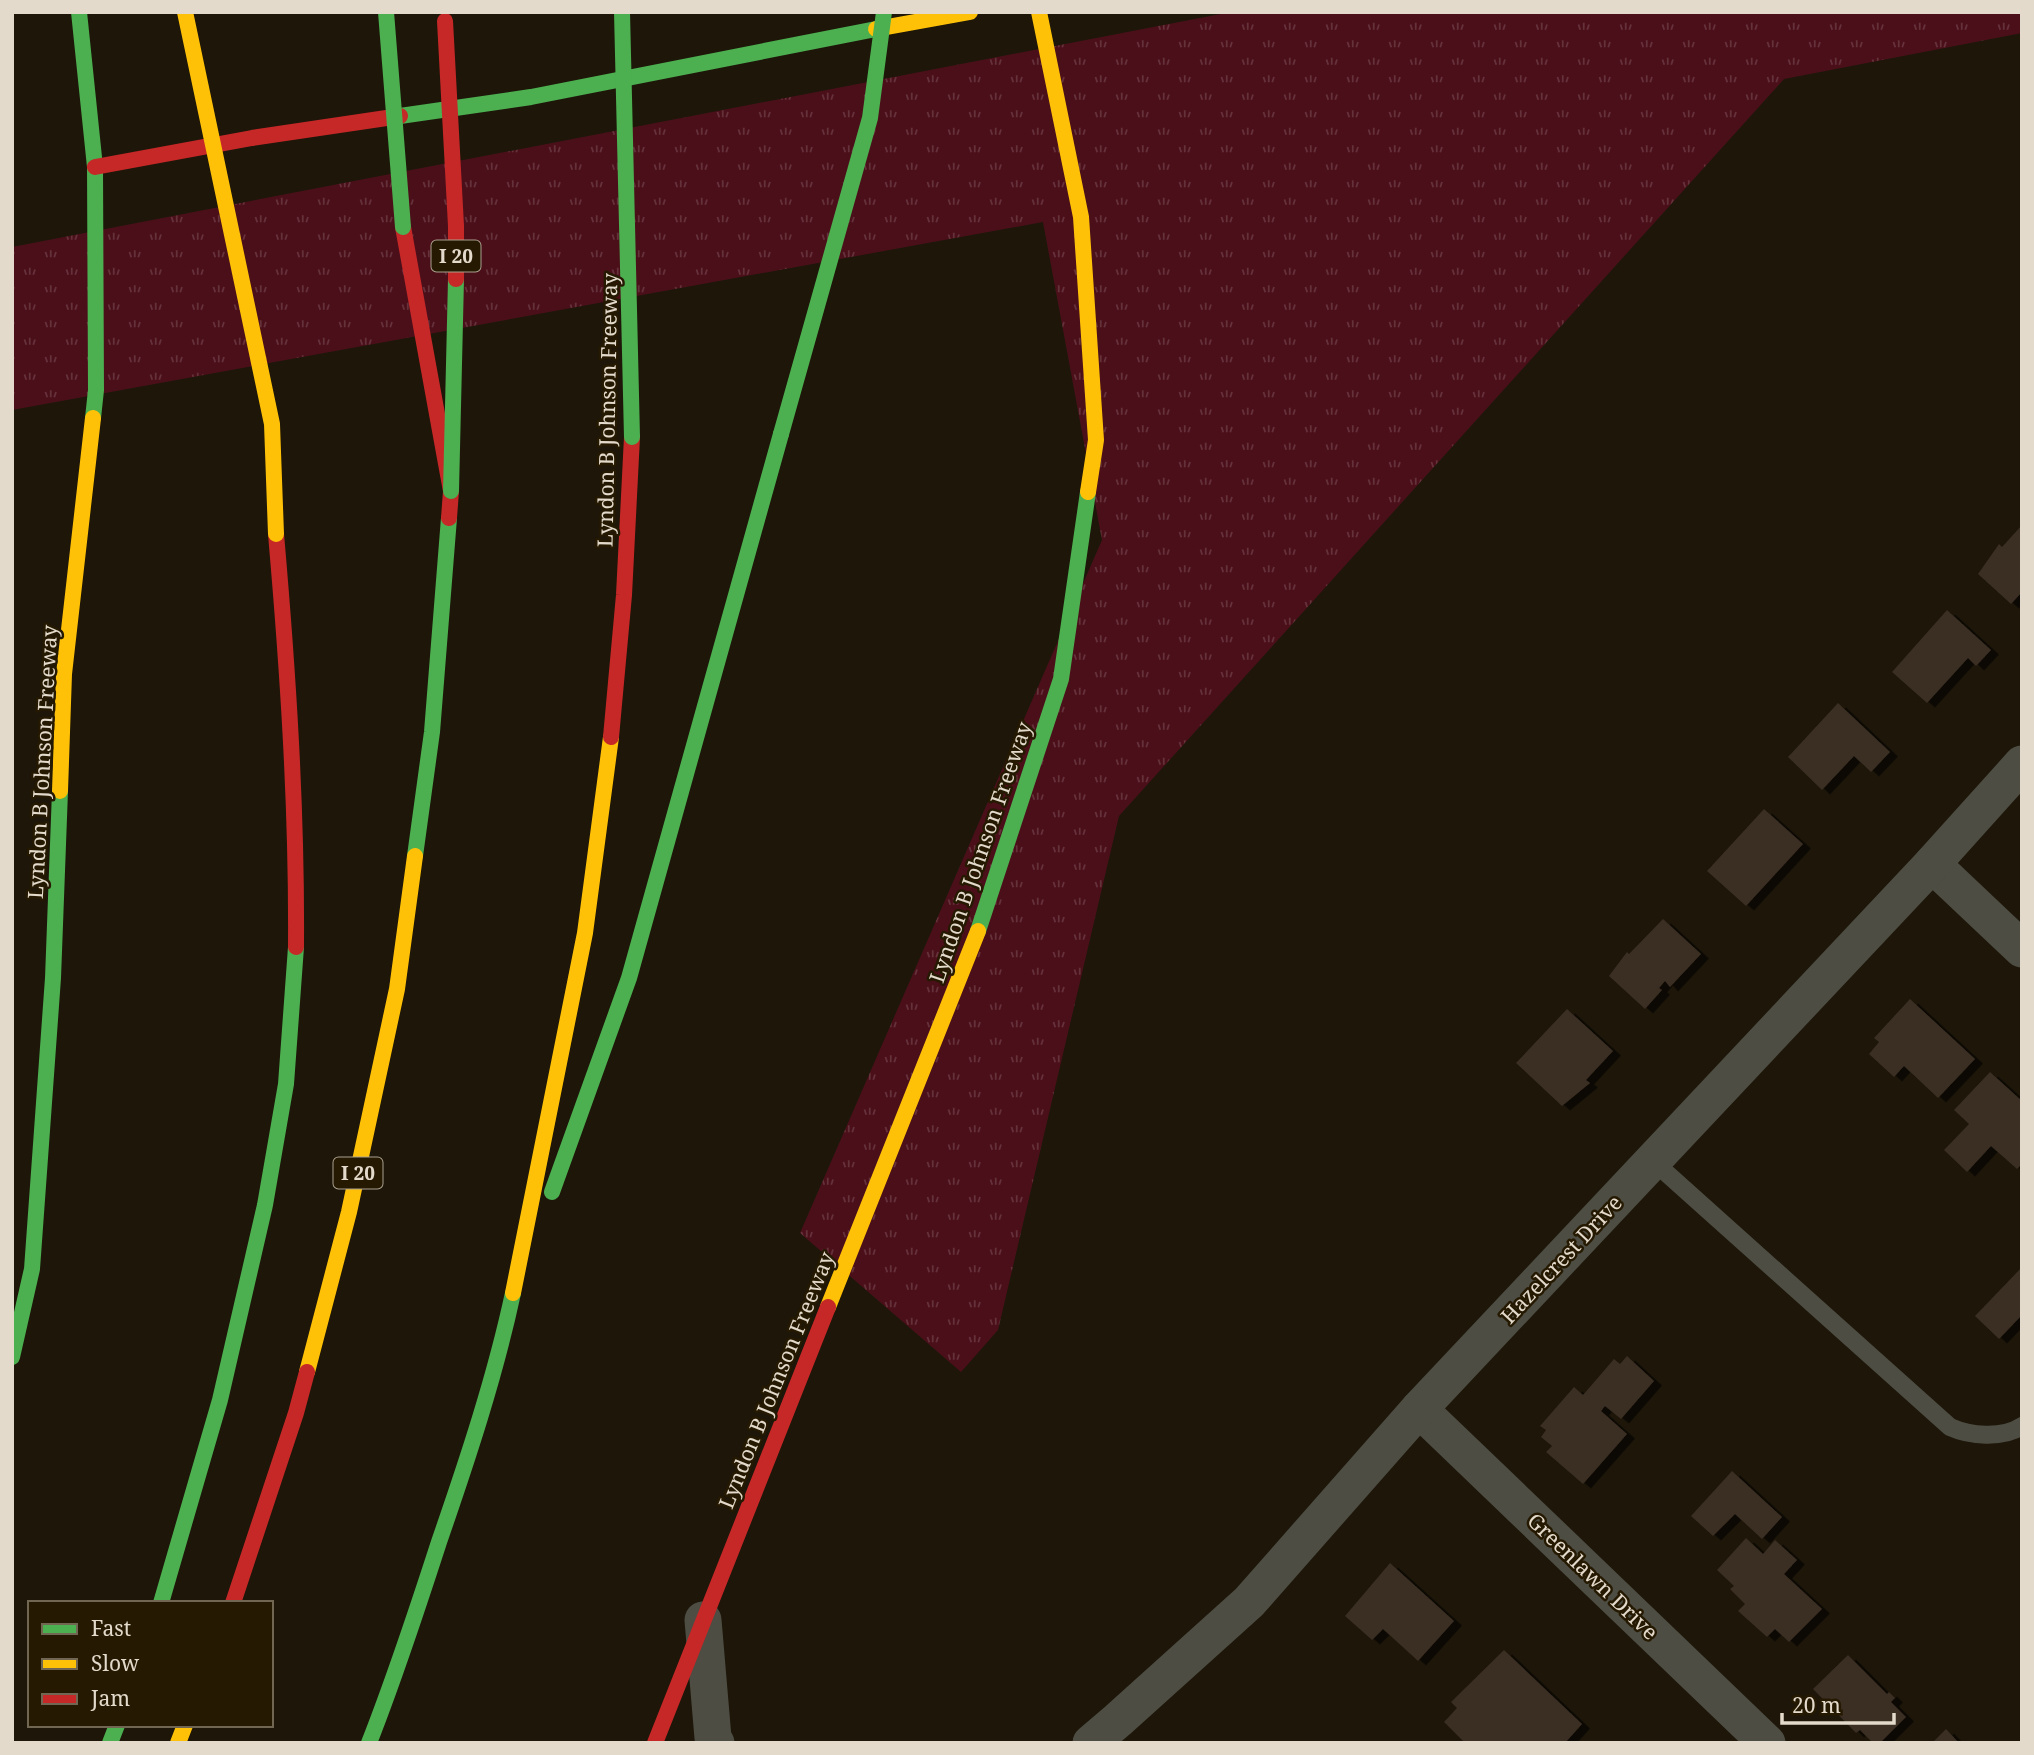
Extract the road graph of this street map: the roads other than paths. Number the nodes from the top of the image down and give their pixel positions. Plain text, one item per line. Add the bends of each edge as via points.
1 (79, 12) edge
2 (184, 12) edge
3 (386, 12) edge
4 (445, 12) edge
5 (622, 12) edge
6 (884, 12) edge
7 (970, 12) edge
8 (1040, 12) edge
9 (95, 167) junction
10 (451, 491) junction
11 (2022, 764) edge
12 (1932, 864) junction
13 (2022, 948) edge
14 (1653, 1161) junction
15 (507, 1320) junction
16 (12, 1357) edge
17 (1419, 1409) junction
18 (2022, 1426) edge
19 (161, 1601) edge
20 (234, 1601) edge
21 (704, 1620) junction
22 (369, 1743) edge
23 (654, 1743) edge
24 (716, 1743) edge
25 (1091, 1743) edge
26 (1767, 1743) edge

1 - 9 main road, Lyndon B Johnson Freeway
2 - 19 main road, bridge via 271,424 292,698 297,839 286,1084 264,1216 194,1500
3 - 10 main road, bridge via 403,227
4 - 10 main road, I 20, bridge via 456,226
5 - 15 main road, Lyndon B Johnson Freeway, bridge via 632,437 612,734 588,906
6 - 15 main road, bridge via 870,118 629,978
7 - 9 main road via 531,97 252,138
8 - 21 main road, Lyndon B Johnson Freeway via 1081,217 1096,440 1061,679 986,910
9 - 16 main road, Lyndon B Johnson Freeway via 96,390 64,674 53,978 32,1269
10 - 20 main road, I 20 via 432,732 397,989 349,1212 296,1413
11 - 12 street, Hazelcrest Drive
12 - 13 street
12 - 14 street, Hazelcrest Drive
14 - 17 street, Hazelcrest Drive
14 - 18 lane via 1950,1427 1990,1434
15 - 22 main road, Lyndon B Johnson Freeway via 467,1461
17 - 25 street, Hazelcrest Drive via 1249,1602
17 - 26 street, Greenlawn Drive
21 - 23 main road, Lyndon B Johnson Freeway
21 - 24 street

